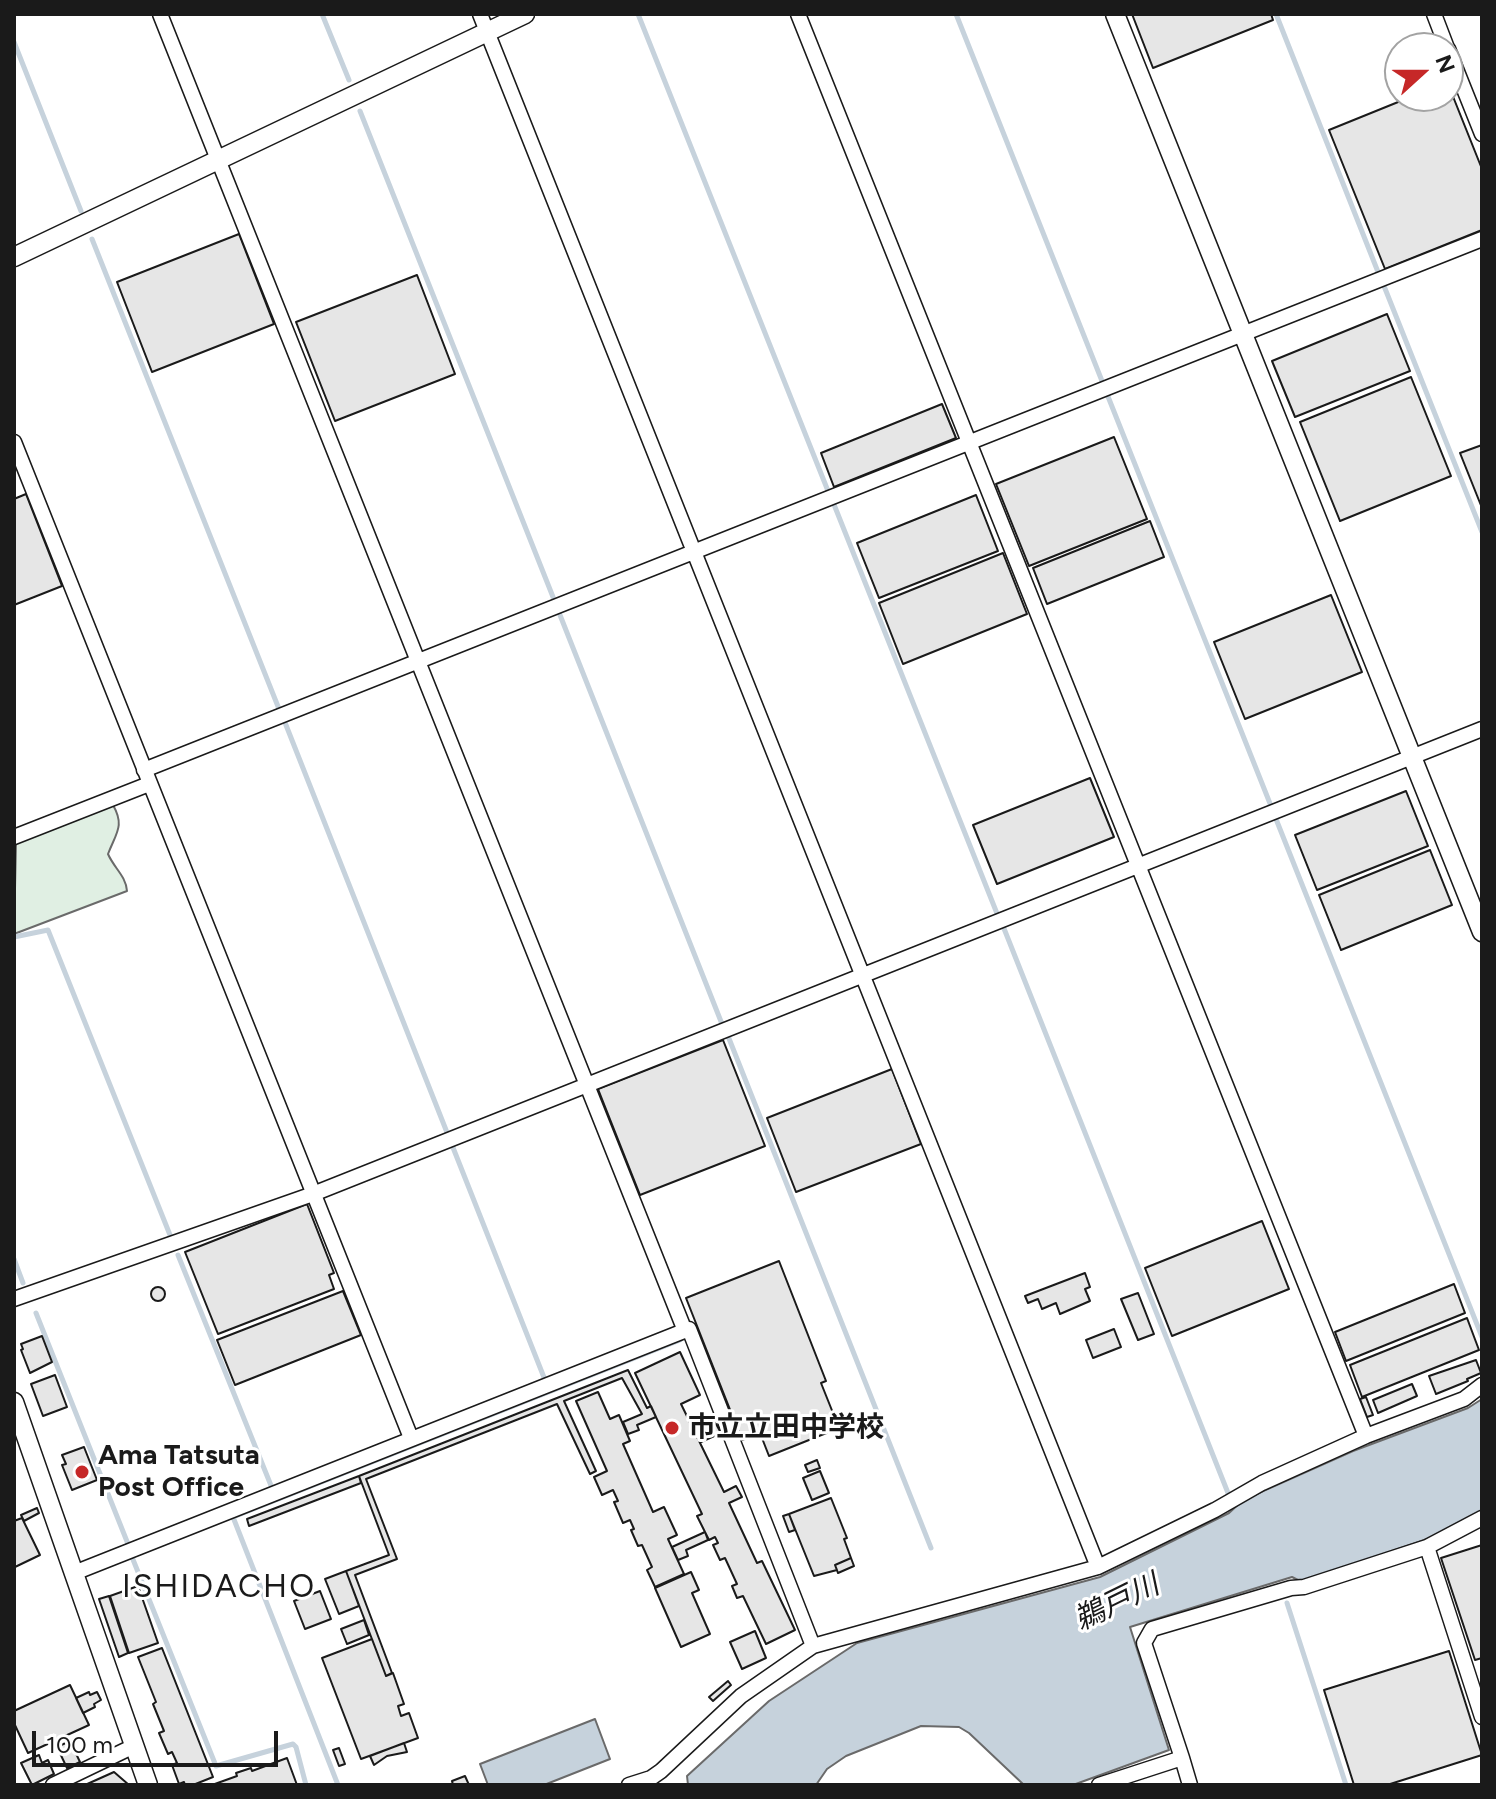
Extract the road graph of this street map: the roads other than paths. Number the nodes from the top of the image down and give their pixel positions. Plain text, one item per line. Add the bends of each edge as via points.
1 (160, 14) edge
2 (480, 14) edge
3 (525, 14) edge
4 (798, 14) edge
5 (1115, 14) edge
6 (488, 32) junction
7 (1464, 89) edge
8 (1482, 134) edge
9 (218, 162) junction
10 (1482, 239) edge
11 (14, 257) edge
12 (1243, 333) junction
13 (968, 441) junction
14 (14, 442) edge
15 (694, 551) junction
16 (419, 660) junction
17 (1482, 729) edge
18 (1412, 757) junction
19 (147, 777) junction
20 (14, 837) edge
21 (1137, 867) junction
22 (1482, 932) edge
23 (863, 975) junction
24 (587, 1086) junction
25 (313, 1194) junction
26 (14, 1299) edge
27 (685, 1331) junction
28 (1482, 1385) edge
29 (14, 1402) edge
30 (1366, 1436) junction
31 (411, 1438) junction
32 (1482, 1518) edge
33 (1427, 1547) junction
34 (1098, 1567) junction
35 (74, 1573) junction
36 (813, 1646) junction
37 (1482, 1717) edge
38 (134, 1746) junction
39 (1182, 1758) junction
40 (53, 1785) edge
41 (148, 1785) edge
42 (629, 1785) edge
43 (1099, 1785) edge
44 (1190, 1785) edge

1 - 9 street
2 - 6 street
3 - 6 street
4 - 13 street
5 - 12 street
6 - 9 street
6 - 15 street
7 - 8 street
9 - 11 street
9 - 16 street
10 - 12 street
12 - 13 street
12 - 18 street
13 - 15 street
13 - 21 street
14 - 19 street
15 - 16 street
15 - 23 street
16 - 19 street
16 - 24 street
17 - 18 street
18 - 21 street
18 - 22 street
19 - 20 street
19 - 25 street
21 - 23 street
21 - 30 street
23 - 24 street
23 - 34 street
24 - 25 street
24 - 27 street
25 - 26 street
25 - 31 street
27 - 31 street
27 - 36 street via 689,1329
28 - 30 street via 1464,1399
29 - 35 street
30 - 34 street
31 - 35 street
32 - 33 street
33 - 37 street
33 - 39 street via 1152,1629 1144,1643
34 - 36 street
35 - 38 street
36 - 42 street via 741,1696 661,1771
38 - 40 street
38 - 41 street
39 - 43 street
39 - 44 street

